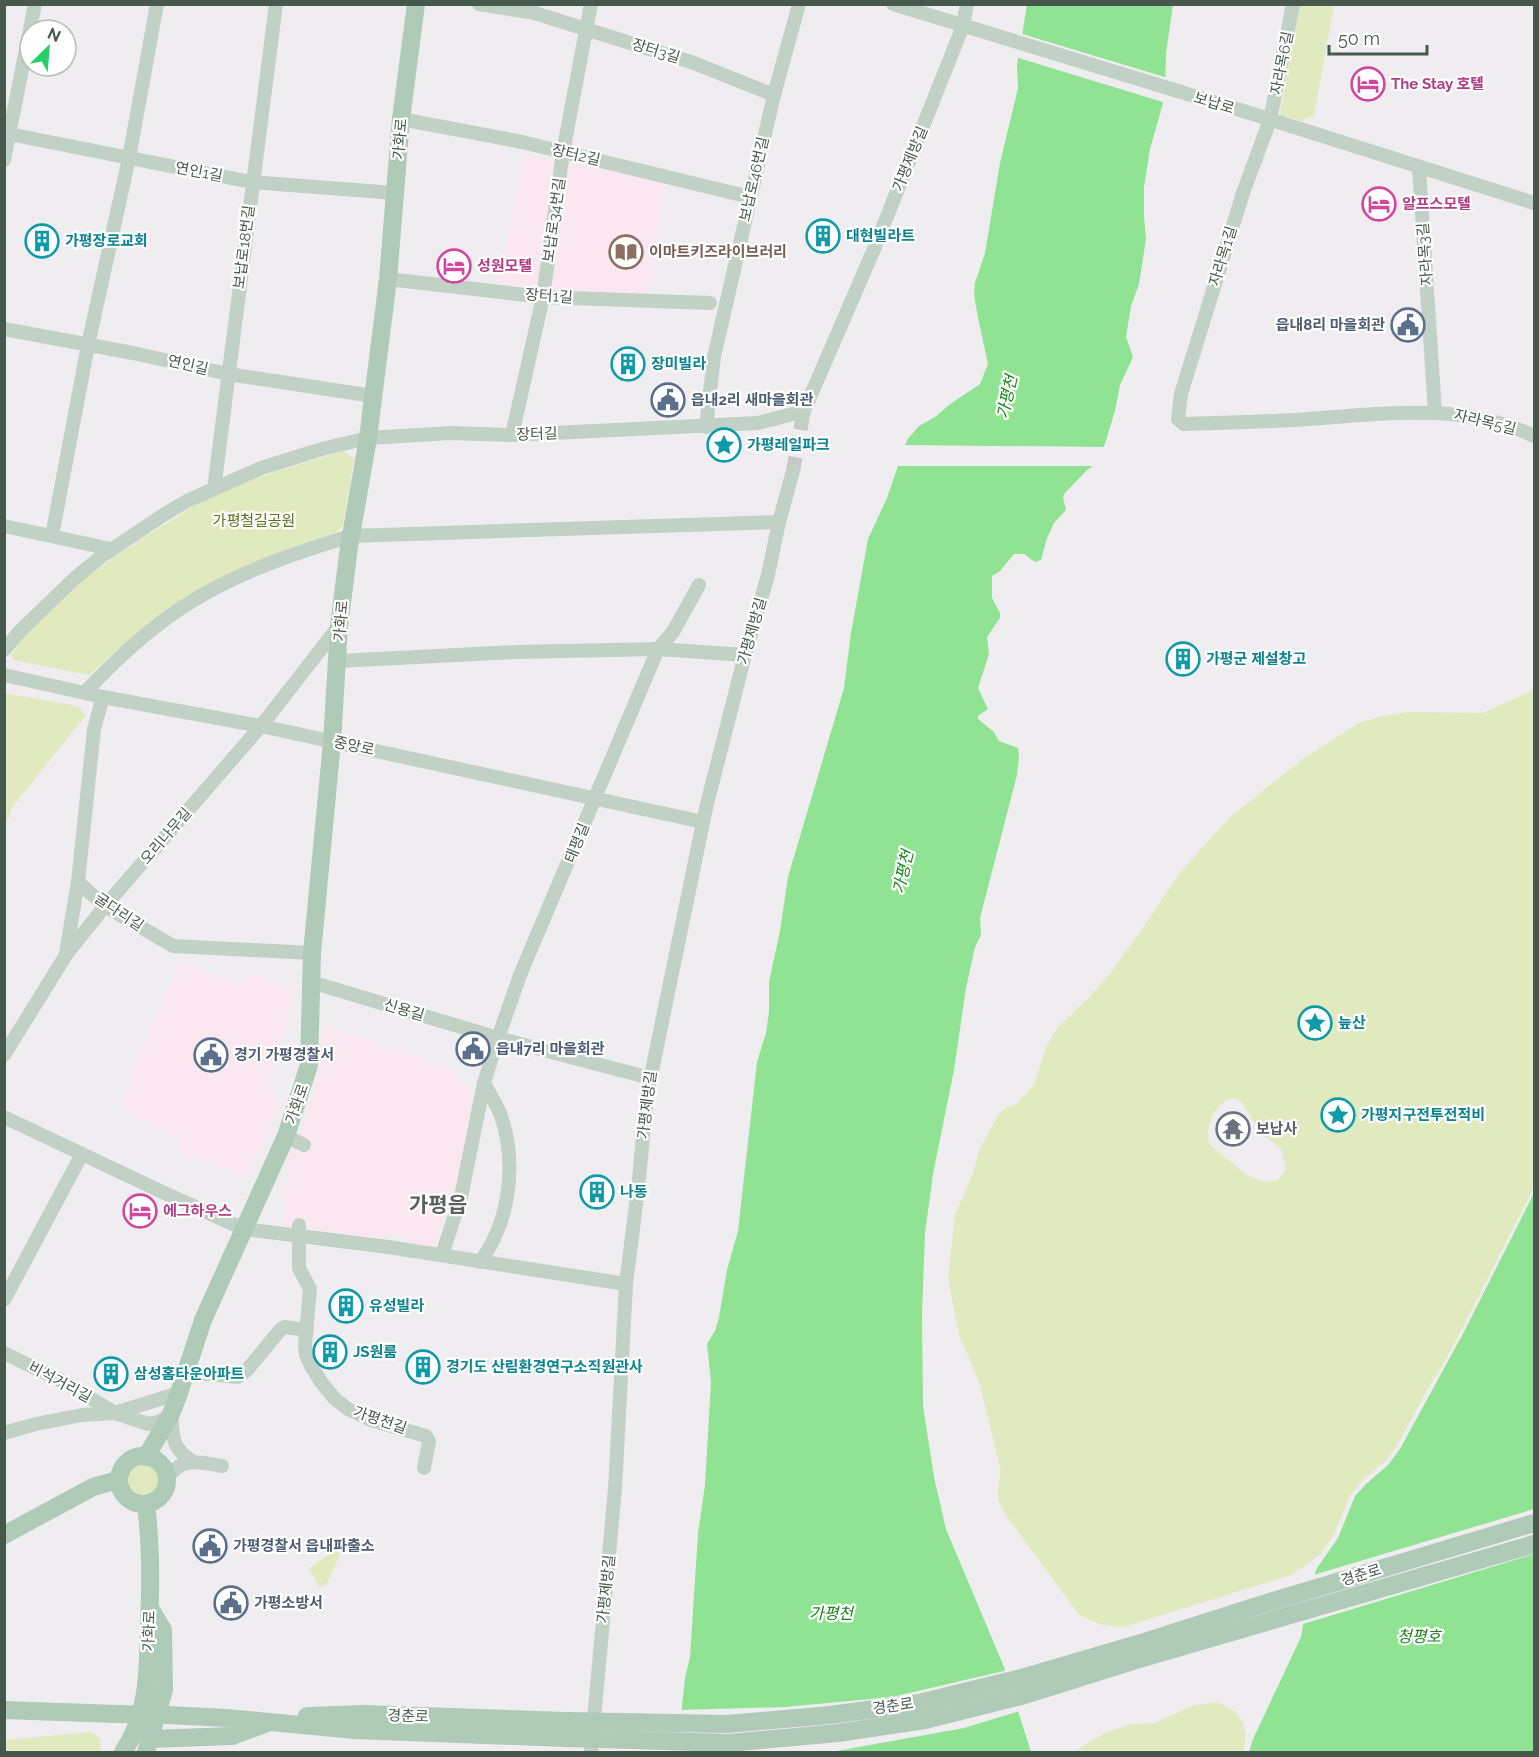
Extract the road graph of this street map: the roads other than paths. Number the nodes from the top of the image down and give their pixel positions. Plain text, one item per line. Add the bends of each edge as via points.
1 (35, 4) edge
2 (157, 4) edge
3 (276, 4) edge
4 (416, 4) edge
5 (479, 4) edge
6 (591, 4) edge
7 (799, 4) edge
8 (893, 4) edge
9 (967, 4) edge
10 (1293, 4) edge
11 (531, 9) edge
12 (963, 26) junction
13 (585, 29) junction
14 (774, 95) junction
15 (401, 119) junction
16 (1270, 120) junction
17 (7, 133) edge
18 (563, 152) junction
19 (129, 158) junction
20 (4, 160) edge
21 (1419, 168) junction
22 (251, 182) junction
23 (395, 194) junction
24 (750, 197) junction
25 (1534, 204) edge
26 (388, 279) junction
27 (543, 297) junction
28 (710, 303) dead end
29 (4, 329) edge
30 (88, 345) junction
31 (228, 374) junction
32 (1180, 394) joint
33 (373, 396) junction
34 (1435, 412) junction
35 (706, 427) junction
36 (512, 435) junction
37 (1534, 436) edge
38 (368, 438) junction
39 (793, 471) tunnel mouth
40 (214, 489) junction
41 (779, 522) junction
42 (4, 526) edge
43 (52, 536) junction
44 (351, 536) junction
45 (111, 549) junction
46 (699, 585) dead end
47 (339, 626) junction
48 (658, 649) junction
49 (4, 650) edge
50 (745, 655) junction
51 (338, 661) junction
52 (4, 675) edge
53 (85, 692) junction
54 (103, 697) junction
55 (261, 726) junction
56 (332, 742) junction
57 (595, 799) junction
58 (703, 822) junction
59 (78, 882) junction
60 (105, 906) junction
61 (312, 953) junction
62 (66, 955) junction
63 (311, 982) junction
64 (498, 1038) junction
65 (4, 1055) edge
66 (650, 1078) junction
67 (484, 1083) junction
68 (4, 1116) edge
69 (285, 1136) junction
70 (304, 1145) dead end
71 (82, 1154) junction
72 (244, 1229) junction
73 (299, 1230) junction
74 (442, 1255) junction
75 (480, 1262) junction
76 (626, 1284) junction
77 (4, 1300) edge
78 (307, 1330) junction
79 (4, 1353) edge
80 (187, 1372) junction
81 (179, 1393) junction
82 (115, 1413) junction
83 (171, 1414) junction
84 (143, 1423) junction
85 (4, 1433) edge
86 (143, 1456) junction
87 (192, 1461) junction
88 (222, 1466) dead end
89 (424, 1468) dead end
90 (165, 1472) junction
91 (118, 1480) junction
92 (146, 1504) junction
93 (1534, 1523) edge
94 (4, 1535) edge
95 (1534, 1544) edge
96 (150, 1608) junction
97 (1142, 1650) junction
98 (4, 1710) edge
99 (227, 1719) junction
100 (269, 1722) junction
101 (566, 1730) junction
102 (148, 1746) edge
103 (123, 1752) edge
104 (591, 1752) edge

1 - 17 street
2 - 19 street
3 - 22 street, 보납로18번길
4 - 15 main road, 가화로
5 - 11 street, 장터3길
6 - 13 street, 보납로34번길
7 - 14 street, 보납로46번길
8 - 12 street, 보납로
9 - 12 street, 가평제방길
10 - 16 street, 자라목6길
11 - 13 street, 장터3길
12 - 16 street, 보납로
12 - 35 street, 가평제방길 via 803,416
13 - 14 street, 장터3길 via 694,63
13 - 18 street, 보납로34번길
14 - 24 street, 보납로46번길
15 - 18 street, 장터2길
15 - 23 main road, 가화로
16 - 21 street, 보납로
16 - 32 street, 자라목1길
17 - 19 street, 연인1길
17 - 20 street
18 - 24 street, 장터2길
18 - 27 street, 보납로34번길
19 - 22 street, 연인1길
19 - 30 street
21 - 25 street, 보납로
21 - 34 street, 자라목3길
22 - 23 street, 연인1길
22 - 31 street, 보납로18번길
23 - 26 main road, 가화로
24 - 35 street, 보납로46번길 via 714,357
26 - 27 street, 장터1길
26 - 33 main road, 가화로
27 - 28 street, 장터1길
27 - 36 street, 보납로34번길
29 - 30 street, 연인길
30 - 31 street, 연인길
30 - 43 street
31 - 33 street, 연인길
31 - 40 street, 보납로18번길
32 - 34 street, 자라목5길 via 1177,416 1184,424
33 - 38 main road, 가화로
34 - 37 street, 자라목5길 via 1469,416
35 - 36 street, 장터길
36 - 38 street, 장터길 via 451,433
38 - 40 street, 장터길 via 261,468
38 - 44 main road, 가화로
39 - 41 street, 가평제방길
40 - 45 street, 장터길 via 186,501
41 - 44 street
41 - 50 street, 가평제방길
42 - 43 street
43 - 45 street
44 - 47 main road, 가화로
44 - 53 street via 271,563 186,605 118,658
45 - 49 street, 장터길 via 55,594
46 - 48 street, 태평길 via 673,632
47 - 51 main road, 가화로
47 - 55 street, 오리나무길
48 - 50 street
48 - 51 street
48 - 57 street, 태평길
50 - 58 street, 가평제방길
51 - 56 main road, 가화로
52 - 53 street, 중앙로
53 - 54 street, 중앙로
54 - 55 street, 중앙로
54 - 59 street via 94,729
55 - 56 street, 중앙로
55 - 60 street, 오리나무길
56 - 57 street, 중앙로
56 - 61 main road, 가화로
57 - 58 street, 중앙로
57 - 64 street, 태평길 via 520,975
58 - 66 street, 가평제방길
59 - 60 street, 굴다리길
59 - 62 street
60 - 61 street, 굴다리길 via 173,946
60 - 62 street, 오리나무길
61 - 63 main road, 가화로
62 - 65 street, 오리나무길
63 - 64 street, 신용길
63 - 69 main road, 가화로 via 309,1065
64 - 66 street, 신용길
64 - 67 street
66 - 76 street, 가평제방길
67 - 74 street via 461,1197
67 - 75 street via 502,1118 509,1166 507,1200
68 - 71 street
69 - 70 street
69 - 72 main road, 가화로
71 - 72 street
71 - 77 street
72 - 73 street
72 - 80 main road, 가화로 via 203,1320
73 - 74 street
73 - 78 street, 가평천길 via 298,1268 310,1289
74 - 75 street
75 - 76 street
76 - 104 street, 가평제방길 via 614,1500
78 - 80 street via 281,1329 238,1377
78 - 89 street, 가평천길 via 306,1355 335,1399 360,1416 429,1438
79 - 82 street, 비석거리길 via 64,1382
80 - 81 main road, 가화로
81 - 82 street, 비석거리길
81 - 83 main road, 가화로
82 - 84 street
82 - 85 street, 비석거리길 via 82,1415
83 - 84 street via 154,1423
83 - 86 main road, 가화로
83 - 87 street via 175,1446
83 - 90 main road, 가화로 via 161,1450
84 - 86 street via 148,1436
86 - 90 main road via 158,1462
86 - 91 main road via 127,1462
87 - 88 street
87 - 90 street
90 - 92 main road via 165,1490 157,1500
91 - 92 main road via 127,1498
91 - 94 main road via 93,1486
92 - 96 main road, 가화로
93 - 97 main road, 경춘로 via 1250,1608
95 - 97 main road, 경춘로 via 1258,1626
96 - 102 main road via 163,1630 164,1690
96 - 103 main road, 가화로 via 145,1695 136,1729
97 - 101 main road, 경춘로, bridge via 1025,1695 925,1720 838,1733 729,1743
98 - 99 main road, 경춘로, bridge
99 - 100 main road, 경춘로
99 - 101 main road, 경춘로 via 363,1714
100 - 101 main road, 경춘로 via 354,1730
100 - 102 main road via 232,1736

